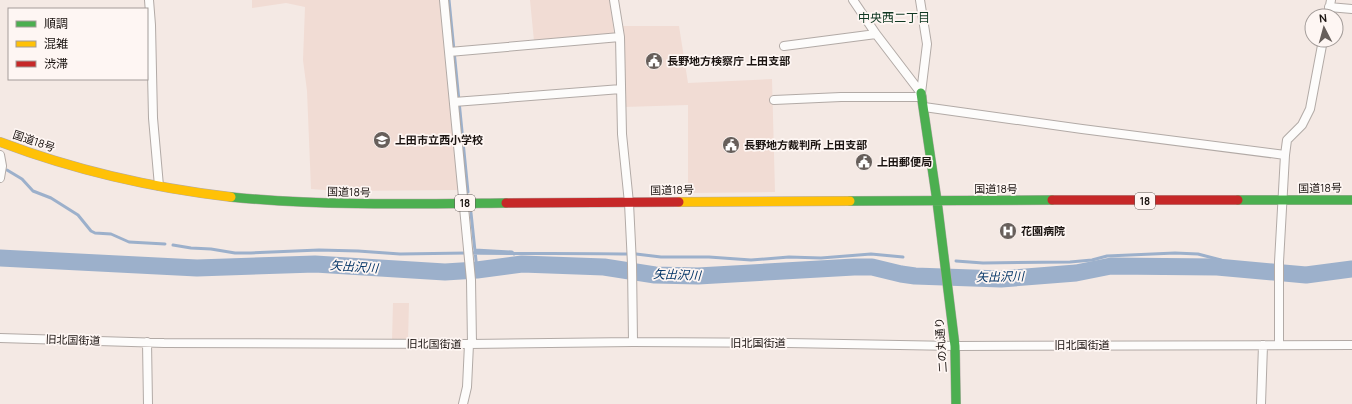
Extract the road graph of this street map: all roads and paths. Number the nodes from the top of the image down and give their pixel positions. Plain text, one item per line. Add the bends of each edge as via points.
1 (149, 0) edge
2 (444, 0) edge
3 (614, 0) edge
4 (853, 0) edge
5 (920, 0) edge
6 (1330, 4) edge
7 (1352, 9) edge
8 (876, 34) junction
9 (620, 37) junction
10 (784, 46) dead end
11 (1321, 48) edge
12 (449, 52) junction
13 (621, 89) junction
14 (922, 95) junction
15 (774, 100) dead end
16 (454, 102) junction
17 (924, 107) junction
18 (0, 142) edge
19 (0, 155) edge
20 (1285, 155) junction
21 (0, 178) edge
22 (159, 186) junction
23 (1352, 200) edge
24 (937, 201) junction
25 (1283, 201) junction
26 (465, 203) junction
27 (629, 203) junction
28 (0, 338) edge
29 (146, 342) junction
30 (633, 342) junction
31 (471, 344) junction
32 (1263, 345) junction
33 (1279, 345) junction
34 (1352, 345) edge
35 (955, 346) junction
36 (148, 404) edge
37 (463, 404) edge
38 (956, 404) edge
39 (1261, 404) edge

1 - 22 street via 153,118
2 - 12 street
3 - 9 street
4 - 8 street
5 - 14 street via 927,44
6 - 7 street
8 - 10 street
8 - 14 street
9 - 12 street
9 - 13 street
11 - 20 street via 1310,109 1302,124 1287,140
12 - 16 street
13 - 16 street
13 - 27 street via 622,134
14 - 15 street
14 - 17 main road
16 - 26 street
17 - 20 street
17 - 24 main road
18 - 22 main road, 国道18号 / 18 via 76,168
19 - 21 street
20 - 25 street
22 - 26 main road, 国道18号 / 18 via 214,195 315,203
23 - 25 main road, 国道18号 / 18
24 - 25 main road, 国道18号 / 18
24 - 27 main road, 国道18号 / 18
24 - 35 main road, 二の丸通り
25 - 33 street via 1279,262
26 - 27 main road, 国道18号 / 18
26 - 31 street via 472,280
27 - 30 street
28 - 29 street, 旧北国街道
29 - 31 street, 旧北国街道
29 - 36 street
30 - 31 street, 旧北国街道
30 - 35 street, 旧北国街道
31 - 37 street
32 - 33 street, 旧北国街道
32 - 35 street, 旧北国街道
32 - 39 street
33 - 34 street, 旧北国街道
35 - 38 main road, 二の丸通り

